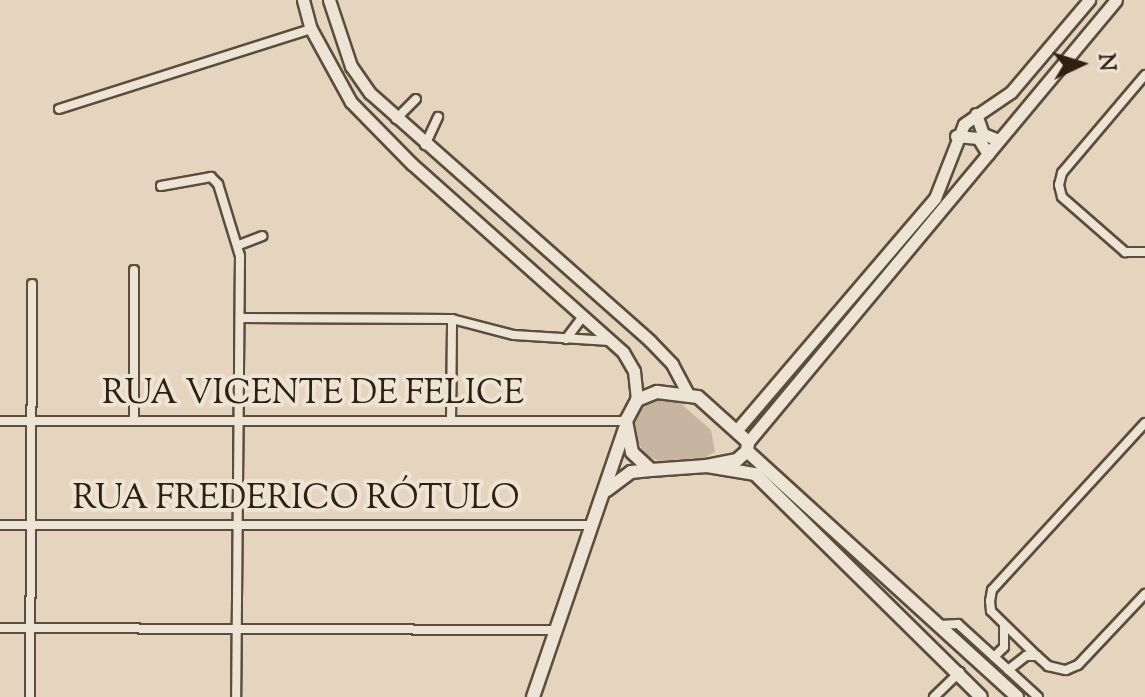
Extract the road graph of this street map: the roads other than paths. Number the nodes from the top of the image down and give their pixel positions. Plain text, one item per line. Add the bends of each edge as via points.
1 (303, 0) edge
2 (329, 0) edge
3 (1089, 0) edge
4 (1116, 0) edge
5 (311, 29) junction
6 (1145, 75) edge
7 (416, 99) dead end
8 (59, 109) dead end
9 (976, 114) junction
10 (438, 117) dead end
11 (396, 119) junction
12 (956, 136) junction
13 (999, 140) junction
14 (425, 145) junction
15 (988, 154) junction
16 (161, 186) dead end
17 (262, 236) dead end
18 (239, 245) junction
19 (1143, 252) edge
20 (134, 270) dead end
21 (32, 284) dead end
22 (241, 318) junction
23 (582, 318) junction
24 (452, 319) junction
25 (566, 339) junction
26 (610, 341) junction
27 (688, 394) junction
28 (637, 400) junction
29 (0, 421) edge
30 (31, 421) junction
31 (134, 421) junction
32 (239, 421) junction
33 (451, 421) junction
34 (626, 423) junction
35 (1145, 423) edge
36 (736, 431) junction
37 (748, 446) junction
38 (707, 466) junction
39 (651, 470) junction
40 (607, 490) junction
41 (0, 525) edge
42 (29, 525) junction
43 (593, 525) junction
44 (237, 528) junction
45 (1145, 594) edge
46 (1001, 623) junction
47 (937, 625) junction
48 (0, 628) edge
49 (30, 629) junction
50 (556, 630) junction
51 (236, 631) junction
52 (1037, 656) junction
53 (994, 657) junction
54 (1008, 670) junction
55 (961, 672) junction
56 (937, 695) edge
57 (30, 697) edge
58 (236, 697) edge
59 (533, 697) edge
60 (981, 697) edge
61 (1017, 697) edge
62 (1038, 697) edge

1 - 5 street
2 - 11 street via 351,66
3 - 9 street via 1011,92
4 - 13 street
5 - 8 street
5 - 23 street via 351,102 376,129
6 - 19 street via 1062,173 1059,185 1062,197 1125,252
7 - 11 street
9 - 12 street
9 - 13 street via 983,134
10 - 14 street
11 - 14 street
12 - 15 street via 978,138
12 - 36 street via 935,198
13 - 15 street
14 - 27 street via 650,341 672,364
15 - 37 street
16 - 18 street via 211,177
17 - 18 street
18 - 22 street
20 - 31 street
21 - 30 street
22 - 24 street
22 - 32 street
23 - 25 street
23 - 26 street
24 - 25 street via 514,335
24 - 33 street
25 - 26 street
26 - 28 street via 634,371
27 - 28 main road via 657,392
27 - 36 main road
28 - 34 main road
29 - 30 street, RUA VICENTE DE FELICE
30 - 31 street, RUA VICENTE DE FELICE
30 - 42 street
31 - 32 street, RUA VICENTE DE FELICE
32 - 33 street, RUA VICENTE DE FELICE
32 - 44 street
33 - 34 street, RUA VICENTE DE FELICE
34 - 39 main road via 632,452
34 - 40 main road
35 - 46 street via 992,590 991,611
36 - 37 main road
37 - 38 main road via 737,460
37 - 47 main road
38 - 39 main road
38 - 55 main road via 755,474
39 - 40 main road via 631,472
40 - 43 main road
41 - 42 street, RUA FREDERICO RÓTULO
42 - 44 street, RUA FREDERICO RÓTULO
42 - 49 street
43 - 44 street, RUA FREDERICO RÓTULO
43 - 50 main road
44 - 51 street
45 - 52 street via 1078,665 1056,670
46 - 52 street
46 - 53 street via 1004,647
47 - 53 street via 958,624
47 - 61 main road
48 - 49 street
49 - 51 street
49 - 57 street
50 - 51 street
50 - 59 main road
51 - 58 street
52 - 54 street via 1026,656
53 - 54 street
54 - 62 street
55 - 56 street
55 - 60 main road

